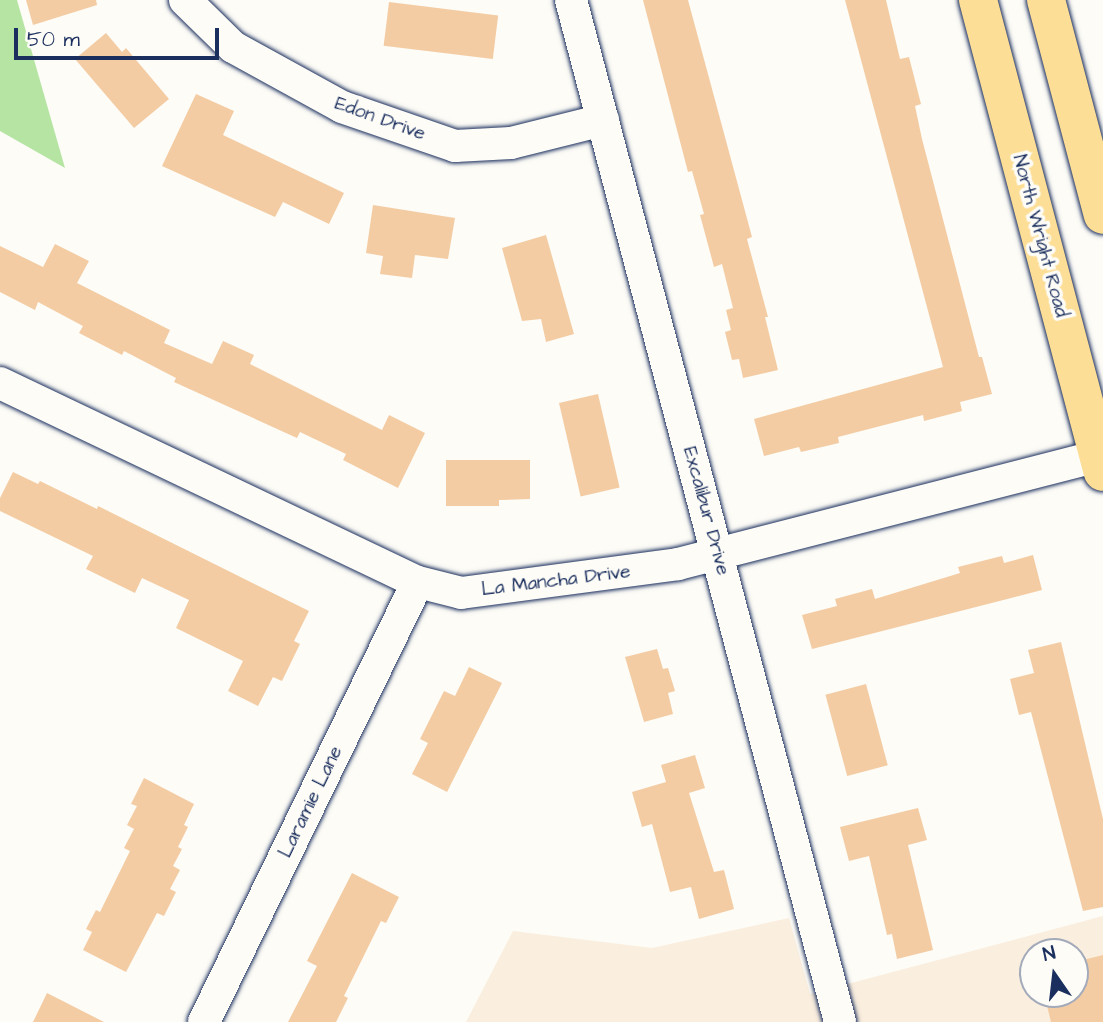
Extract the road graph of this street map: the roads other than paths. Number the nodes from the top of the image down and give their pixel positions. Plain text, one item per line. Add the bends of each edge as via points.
1 (186, 0) edge
2 (571, 0) edge
3 (978, 0) edge
4 (1046, 0) edge
5 (603, 120) junction
6 (1103, 215) edge
7 (0, 383) edge
8 (1102, 461) edge
9 (717, 554) junction
10 (418, 582) junction
11 (204, 1022) edge
12 (840, 1022) edge

1 - 5 street, Edon Drive via 233,47 342,107 456,146 511,143
2 - 5 street, Excalibur Drive
3 - 8 main road, North Wright Road
4 - 6 main road
5 - 9 street, Excalibur Drive
7 - 10 street, La Mancha Drive
8 - 9 street, La Mancha Drive
9 - 10 street, La Mancha Drive via 646,570 484,592 461,593
9 - 12 street, Excalibur Drive
10 - 11 street, Laramie Lane

